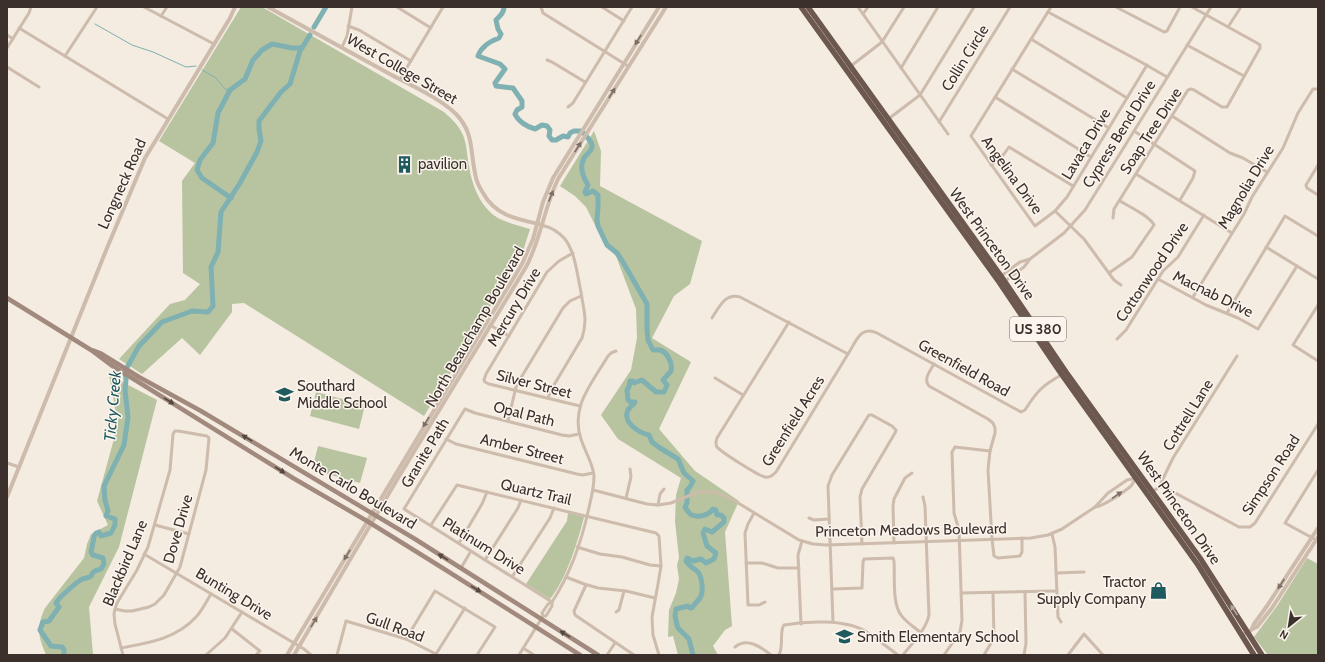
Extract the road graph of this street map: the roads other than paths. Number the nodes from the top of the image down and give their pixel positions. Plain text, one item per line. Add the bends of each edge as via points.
1 (31, 7) edge
2 (97, 7) edge
3 (144, 7) edge
4 (167, 7) edge
5 (235, 7) edge
6 (268, 7) edge
7 (352, 7) edge
8 (398, 7) edge
9 (443, 7) edge
10 (602, 7) edge
11 (632, 7) edge
12 (658, 7) edge
13 (666, 7) edge
14 (801, 7) edge
15 (808, 7) edge
16 (858, 7) edge
17 (868, 7) edge
18 (904, 7) edge
19 (938, 7) edge
20 (974, 7) edge
21 (1010, 7) edge
22 (1051, 7) edge
23 (1116, 7) edge
24 (1180, 7) edge
25 (1192, 7) edge
26 (1211, 7) edge
27 (1241, 7) edge
28 (541, 9) edge
29 (1048, 12) junction
30 (863, 14) junction
31 (1206, 15) junction
32 (161, 16) junction
33 (624, 20) junction
34 (348, 26) junction
35 (1228, 27) junction
36 (19, 28) junction
37 (431, 28) junction
38 (7, 35) edge
39 (13, 39) junction
40 (1031, 39) junction
41 (882, 42) junction
42 (214, 44) junction
43 (1187, 45) junction
44 (7, 48) edge
45 (342, 48) junction
46 (605, 51) junction
47 (65, 56) junction
48 (546, 60) dead end
49 (411, 61) junction
50 (624, 63) junction
51 (1147, 65) junction
52 (628, 66) junction
53 (7, 67) edge
54 (848, 68) junction
55 (901, 68) junction
56 (1012, 69) junction
57 (1244, 76) junction
58 (1167, 77) junction
59 (400, 79) junction
60 (585, 82) junction
61 (39, 86) dead end
62 (1317, 88) edge
63 (920, 95) junction
64 (995, 97) junction
65 (1127, 98) junction
66 (568, 107) dead end
67 (1172, 116) junction
68 (168, 119) junction
69 (886, 121) junction
70 (939, 122) junction
71 (1109, 128) junction
72 (1134, 131) junction
73 (948, 134) dead end
74 (1154, 145) junction
75 (1091, 157) junction
76 (991, 165) junction
77 (1318, 165) edge
78 (1267, 172) junction
79 (1136, 174) junction
80 (1073, 186) junction
81 (1318, 195) edge
82 (1180, 200) junction
83 (1120, 201) junction
84 (1055, 211) junction
85 (1204, 215) junction
86 (1113, 218) dead end
87 (539, 224) junction
88 (1035, 226) joint
89 (1072, 226) junction
90 (1232, 233) junction
91 (1318, 236) edge
92 (1266, 247) junction
93 (572, 253) junction
94 (1030, 259) junction
95 (1297, 266) junction
96 (1109, 273) junction
97 (999, 277) junction
98 (1158, 279) junction
99 (1318, 279) edge
100 (1002, 283) junction
101 (1121, 285) dead end
102 (581, 296) junction
103 (1193, 297) junction
104 (7, 298) edge
105 (1318, 304) edge
106 (1226, 313) junction
107 (712, 318) dead end
108 (789, 322) junction
109 (486, 323) junction
110 (491, 326) junction
111 (509, 336) junction
112 (71, 338) junction
113 (1117, 339) dead end
114 (894, 342) joint
115 (616, 351) dead end
116 (848, 354) junction
117 (1237, 356) dead end
118 (1318, 361) edge
119 (934, 364) junction
120 (1064, 373) junction
121 (138, 378) junction
122 (715, 378) dead end
123 (484, 381) joint
124 (515, 390) junction
125 (744, 395) junction
126 (548, 398) junction
127 (580, 406) junction
128 (465, 409) joint
129 (508, 421) junction
130 (1318, 424) edge
131 (173, 434) joint
132 (579, 434) junction
133 (446, 439) junction
134 (990, 451) junction
135 (7, 463) edge
136 (19, 468) junction
137 (630, 469) dead end
138 (1318, 470) edge
139 (912, 472) dead end
140 (593, 473) junction
141 (1136, 478) junction
142 (1160, 487) junction
143 (664, 489) dead end
144 (593, 490) junction
145 (487, 492) junction
146 (1152, 492) junction
147 (923, 497) dead end
148 (7, 498) edge
149 (626, 498) junction
150 (521, 500) junction
151 (658, 505) junction
152 (1094, 506) junction
153 (554, 508) junction
154 (404, 509) joint
155 (371, 513) junction
156 (754, 513) junction
157 (376, 516) junction
158 (587, 516) junction
159 (809, 518) dead end
160 (829, 519) junction
161 (367, 521) junction
162 (155, 524) junction
163 (372, 524) junction
164 (431, 525) junction
165 (1318, 528) edge
166 (189, 534) junction
167 (1052, 534) junction
168 (1022, 538) junction
169 (992, 539) junction
170 (1316, 539) edge
171 (959, 540) junction
172 (802, 541) junction
173 (926, 542) junction
174 (459, 543) junction
175 (894, 543) junction
176 (862, 544) junction
177 (830, 545) junction
178 (577, 547) junction
179 (471, 551) junction
180 (144, 554) junction
181 (485, 560) junction
182 (746, 563) junction
183 (660, 566) junction
184 (461, 568) junction
185 (799, 568) junction
186 (1084, 572) dead end
187 (177, 573) junction
188 (1056, 573) junction
189 (566, 576) junction
190 (512, 577) junction
191 (586, 584) junction
192 (832, 590) junction
193 (624, 591) junction
194 (1057, 591) junction
195 (1025, 592) junction
196 (994, 593) junction
197 (211, 594) junction
198 (961, 594) junction
199 (655, 598) junction
200 (552, 602) junction
201 (765, 602) dead end
202 (465, 608) junction
203 (115, 609) junction
204 (242, 612) junction
205 (616, 612) dead end
206 (542, 618) junction
207 (833, 622) junction
208 (1061, 622) dead end
209 (801, 624) junction
210 (536, 627) junction
211 (232, 629) junction
212 (1250, 631) junction
213 (920, 632) junction
214 (1242, 635) junction
215 (406, 639) junction
216 (615, 643) junction
217 (295, 644) junction
218 (300, 646) junction
219 (735, 647) dead end
220 (121, 648) junction
221 (523, 648) junction
222 (436, 654) edge
223 (123, 655) edge
224 (206, 655) edge
225 (256, 655) edge
226 (287, 655) edge
227 (294, 655) edge
228 (311, 655) edge
229 (337, 655) edge
230 (477, 655) edge
231 (519, 655) edge
232 (534, 655) edge
233 (580, 655) edge
234 (598, 655) edge
235 (607, 655) edge
236 (634, 655) edge
237 (658, 655) edge
238 (771, 655) edge
239 (779, 655) edge
240 (898, 655) edge
241 (903, 655) edge
242 (944, 655) edge
243 (984, 655) edge
244 (1024, 655) edge
245 (1068, 655) edge
246 (1103, 655) edge
247 (1254, 655) edge
248 (1262, 655) edge

1 - 36 street
2 - 47 street
3 - 32 street
4 - 32 street
5 - 42 street, Longneck Road
6 - 45 street, West College Street
7 - 34 street
8 - 37 street
9 - 37 street
10 - 33 street
11 - 33 street
12 -> 50 street, North Beauchamp Boulevard
13 - 52 street, North Beauchamp Boulevard
14 - 54 highway, West Princeton Drive / US 380
15 - 54 highway, West Princeton Drive / US 380
16 - 30 street, Collin Circle
17 - 30 street
18 - 41 street
19 - 55 street
20 - 63 street
21 - 70 street, Collin Circle
22 - 29 street
23 - 24 street via 1162,32 1167,31
25 - 31 street
26 - 31 street, Cypress Bend Drive
27 - 35 street
28 - 46 street
29 - 40 street
29 - 51 street
30 - 41 street, Collin Circle
31 - 35 street
31 - 43 street, Cypress Bend Drive
32 - 42 street
33 - 46 street
34 - 45 street
34 - 49 street
35 - 57 street, Soap Tree Drive via 1260,45
36 - 39 street
36 - 47 street
37 - 49 street
38 - 39 street
39 - 44 street
40 - 56 street
40 - 65 street
41 - 54 street
41 - 55 street, Collin Circle
42 - 68 street, Longneck Road
43 - 57 street
43 - 58 street, Cypress Bend Drive
45 - 59 street, West College Street
46 - 50 street
46 - 60 street
47 - 68 street
48 - 60 street
49 - 59 street
50 - 52 street
50 - 87 street, North Beauchamp Boulevard via 560,166 545,196
51 - 58 street
51 - 65 street, Lavaca Drive
87 -> 52 street, North Beauchamp Boulevard via 565,168
53 - 61 street
54 - 69 highway, West Princeton Drive / US 380
55 - 63 street, Collin Circle
56 - 64 street
56 - 71 street
57 - 67 street, Soap Tree Drive via 1225,108 1190,89
58 - 72 street, Cypress Bend Drive
59 - 87 street, West College Street via 445,105 462,121 472,144 477,181 490,203 507,216
60 - 66 street
62 - 78 street, Magnolia Drive via 1313,89 1298,113 1286,142
63 - 69 street
63 - 70 street, Collin Circle
64 - 75 street
64 - 76 street, Angelina Drive via 971,136
65 - 71 street, Lavaca Drive
67 - 74 street, Soap Tree Drive
67 - 78 street via 1230,153
68 - 112 street, Longneck Road via 145,158
69 - 97 highway, West Princeton Drive / US 380
70 - 73 street, Collin Circle
71 - 75 street, Lavaca Drive
72 - 74 street
72 - 89 street, Cypress Bend Drive
74 - 79 street, Soap Tree Drive
74 - 82 street via 1195,171
75 - 80 street, Lavaca Drive
76 - 80 street via 1009,146
76 - 88 street, Angelina Drive
77 - 81 street via 1306,186
78 - 90 street, Magnolia Drive
79 - 82 street
79 - 83 street, Soap Tree Drive
80 - 84 street, Lavaca Drive
82 - 85 street
83 - 86 street, Soap Tree Drive via 1114,209
83 - 96 street via 1154,225 1132,256
84 - 88 street, Lavaca Drive
84 - 89 street
85 - 90 street
85 - 98 street, Cottonwood Drive via 1178,257 1163,270
87 - 93 street via 559,233
87 - 109 street, North Beauchamp Boulevard via 525,259
87 - 110 street, North Beauchamp Boulevard via 530,260
89 - 94 street, Cypress Bend Drive
89 - 96 street
90 - 103 street, Magnolia Drive
91 - 92 street via 1285,216
92 - 95 street
92 - 106 street
93 - 102 street
93 - 111 street, Mercury Drive via 549,270
94 - 97 street, Cypress Bend Drive via 1020,262
94 - 100 street, Cypress Bend Drive via 1024,268
95 - 99 street
95 - 106 street, Macnab Drive via 1258,329
96 - 101 street
97 - 100 highway, West Princeton Drive / US 380
98 - 103 street, Macnab Drive
98 - 113 street, Cottonwood Drive via 1126,330
100 - 120 highway, West Princeton Drive / US 380
102 - 124 street via 563,308
102 - 126 street via 585,318 584,332
103 - 106 street, Macnab Drive
104 - 112 main road, Monte Carlo Boulevard
105 - 118 street via 1293,345
107 - 108 street via 723,300 734,296 744,298
108 - 116 street
108 - 125 street, Greenfield Acres
109 - 110 street
109 -> 155 street, North Beauchamp Boulevard
110 - 111 street
110 - 157 street, North Beauchamp Boulevard
111 - 123 street, Mercury Drive
112 - 121 main road, Monte Carlo Boulevard
112 - 136 street, Longneck Road
114 - 116 street, Greenfield Acres via 867,330 862,333
114 - 119 street, Greenfield Road
115 - 127 street via 608,356
116 - 125 street, Greenfield Acres via 776,472 771,476 756,473 716,446 717,438
117 - 142 street, Cottrell Lane via 1172,460
119 - 120 street, Greenfield Road via 1024,412 1041,388
119 - 134 street via 926,380 929,386 993,423 995,433
120 - 141 highway, West Princeton Drive / US 380
120 - 146 highway, West Princeton Drive / US 380
155 -> 121 main road, Monte Carlo Boulevard via 201,411
121 -> 161 main road, Monte Carlo Boulevard via 293,478
122 - 125 street
123 - 124 street, Silver Street
124 - 126 street, Silver Street
124 - 129 street
126 - 127 street, Silver Street
127 - 132 street
128 - 129 street, Opal Path via 475,414
128 - 133 street, Granite Path
129 - 132 street, Opal Path via 565,435
130 - 142 street, Simpson Road via 1250,527 1239,527
131 - 162 street, Blackbird Lane via 170,470
131 - 166 street, Dove Drive via 178,431 209,438 206,470
132 - 140 street
133 - 140 street, Amber Street via 456,444 580,475
133 - 154 street, Granite Path
134 - 169 street via 988,470
134 - 171 street via 955,447 952,452 954,513
135 - 136 street
136 - 148 street, Longneck Road
137 - 149 street via 631,477
138 - 170 street via 1285,522
139 - 175 street via 893,501
140 - 144 street
141 - 152 street, Princeton Meadows Boulevard via 1127,480
152 -> 141 street, Princeton Meadows Boulevard via 1109,500 1131,485
141 - 214 highway, West Princeton Drive / US 380 via 1198,565
142 - 146 street
143 - 151 street
144 - 149 street, Princeton Meadows Boulevard
144 - 158 street
145 - 150 street, Quartz Trail
145 - 164 street, Quartz Trail via 457,485
145 - 174 street
212 -> 146 highway, West Princeton Drive / US 380
147 - 173 street
149 - 151 street, Princeton Meadows Boulevard
150 - 153 street, Quartz Trail
150 - 181 street
151 - 156 street, Princeton Meadows Boulevard via 671,503 696,492 708,492 720,494
152 - 167 street, Princeton Meadows Boulevard
153 - 158 street, Quartz Trail
153 - 190 street
154 - 164 street, Platinum Drive
155 - 157 main road, Monte Carlo Boulevard
155 - 161 street, North Beauchamp Boulevard
156 - 172 street, Princeton Meadows Boulevard
156 - 182 street via 746,530
157 - 163 street, North Beauchamp Boulevard
184 -> 157 main road, Monte Carlo Boulevard
158 - 178 street
158 - 183 street, Quartz Trail via 656,533 659,536
159 - 160 street
160 - 176 street via 830,480 867,418 871,415 876,416 896,430 862,489
160 - 177 street
161 - 163 main road, Monte Carlo Boulevard
161 -> 217 street, North Beauchamp Boulevard
162 - 166 street
162 - 180 street, Blackbird Lane
163 -> 210 main road, Monte Carlo Boulevard
218 -> 163 street, North Beauchamp Boulevard
164 - 174 street, Platinum Drive
165 - 170 street
166 - 187 street, Dove Drive
167 - 168 street, Princeton Meadows Boulevard via 1038,538
167 - 188 street
168 - 169 street, Princeton Meadows Boulevard
168 - 169 street via 1020,556 998,558 994,556
169 - 171 street, Princeton Meadows Boulevard
170 - 212 street
171 - 173 street, Princeton Meadows Boulevard
171 - 198 street
172 - 177 street, Princeton Meadows Boulevard
172 - 185 street via 798,553
173 - 175 street, Princeton Meadows Boulevard
173 - 213 street via 929,615
174 - 179 street, Platinum Drive
175 - 176 street, Princeton Meadows Boulevard
176 - 177 street, Princeton Meadows Boulevard
177 - 192 street
178 - 183 street
178 - 189 street
179 - 181 street, Platinum Drive
179 - 184 street
180 - 187 street, Bunting Drive
180 - 203 street, Blackbird Lane
181 - 190 street, Platinum Drive
182 - 185 street
182 - 201 street via 748,605 760,605
183 - 199 street
184 - 206 main road, Monte Carlo Boulevard
185 - 209 street
186 - 188 street
187 - 197 street, Bunting Drive
187 - 203 street, Dove Drive via 164,595 155,604 132,611
188 - 194 street
189 - 191 street
189 - 200 street
190 - 200 street, Platinum Drive
191 - 193 street
191 - 216 street via 574,612
192 - 207 street
192 - 213 street via 862,588 864,559 893,558 898,611
193 - 199 street
193 - 205 street via 619,610
194 - 195 street
194 - 208 street via 1058,617
195 - 196 street
195 - 244 street
196 - 198 street
196 - 243 street via 994,638
197 - 204 street, Bunting Drive
197 - 220 street via 196,617 180,630 160,640
198 - 242 street via 960,632
199 - 237 street via 652,625
200 - 206 street via 542,613
202 - 215 street via 435,591
202 - 222 street
202 - 230 street via 495,627
203 - 220 street, Blackbird Lane via 115,624
204 - 211 street
204 - 217 street, Bunting Drive
206 - 210 street
234 -> 206 main road, Monte Carlo Boulevard
207 - 209 street
207 - 240 street via 865,631
209 - 239 street via 783,626
210 - 221 street
210 - 233 main road, Monte Carlo Boulevard
211 - 224 street
211 - 225 street via 260,651
212 - 214 street
212 - 248 highway, West Princeton Drive / US 380
213 - 241 street
214 - 247 highway, West Princeton Drive / US 380
215 - 222 street, Gull Road
215 - 229 street, Gull Road via 346,621
216 - 235 street
216 - 236 street
217 - 218 street, Bunting Drive
217 - 226 street, North Beauchamp Boulevard
218 - 227 street, North Beauchamp Boulevard
218 - 228 street, Bunting Drive
219 - 238 street via 741,644 755,644
220 - 223 street, Blackbird Lane
221 - 231 street
221 - 232 street
245 - 246 street via 1084,634

